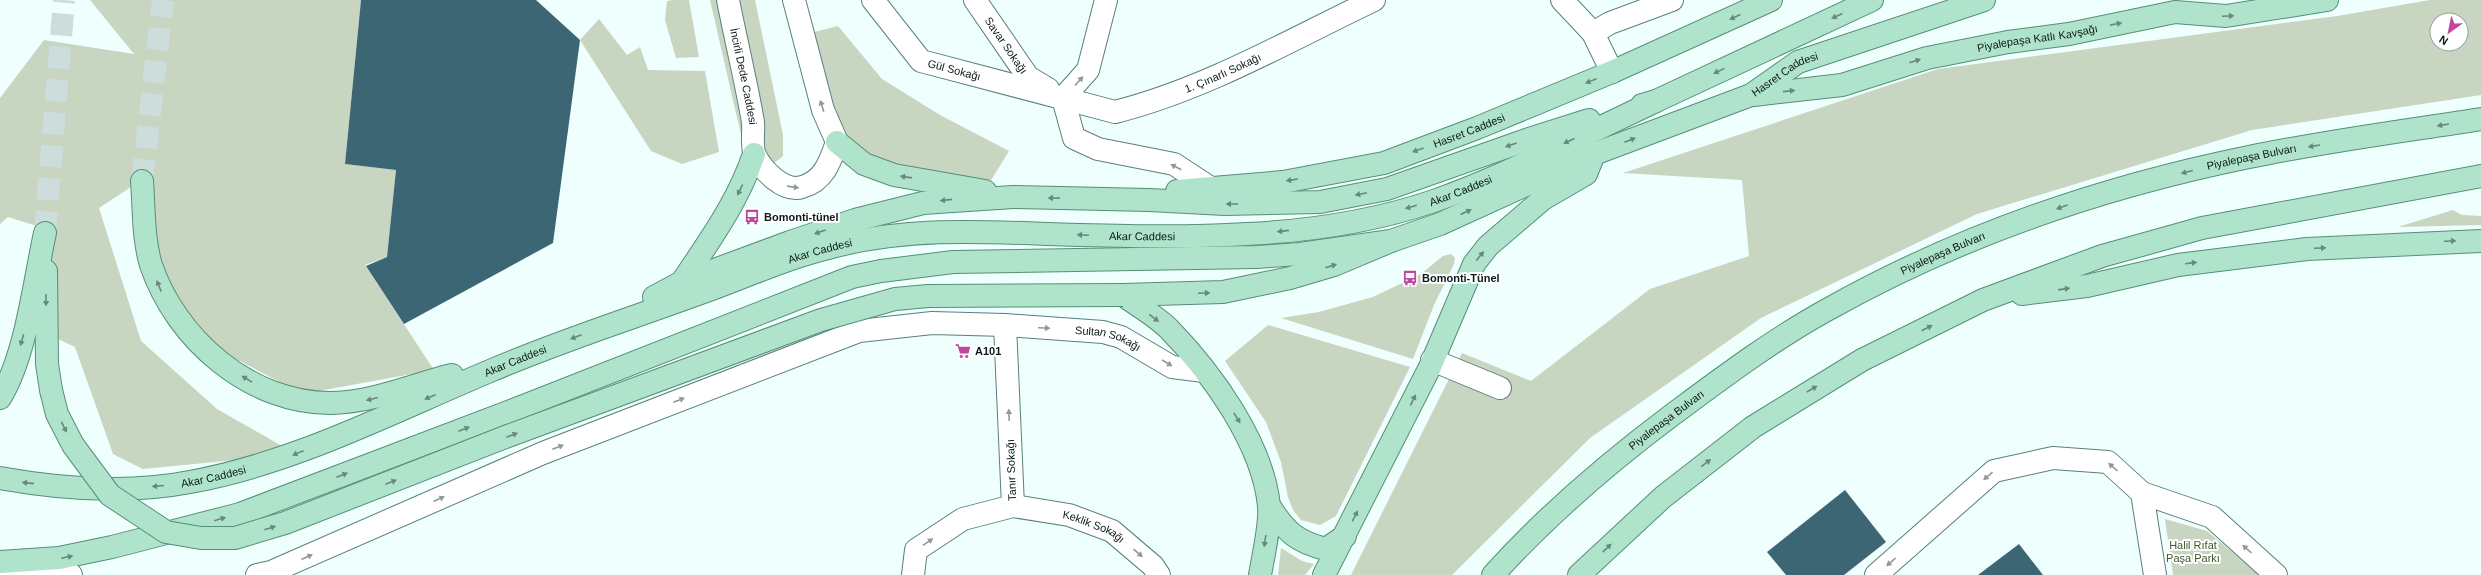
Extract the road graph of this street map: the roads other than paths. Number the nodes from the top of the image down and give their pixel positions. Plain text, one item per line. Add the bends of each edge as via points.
1 (728, 0) edge
2 (794, 0) edge
3 (873, 0) edge
4 (975, 0) edge
5 (1106, 0) edge
6 (1374, 0) edge
7 (1562, 0) edge
8 (1672, 0) edge
9 (1771, 0) edge
10 (1872, 0) edge
11 (1984, 0) edge
12 (2209, 0) edge
13 (2327, 0) edge
14 (2175, 12) junction
15 (1593, 33) junction
16 (1612, 72) junction
17 (1751, 95) junction
18 (1063, 98) junction
19 (1656, 101) junction
20 (2481, 119) edge
21 (837, 142) junction
22 (754, 154) junction
23 (1594, 154) junction
24 (2481, 176) edge
25 (142, 181) tunnel mouth
26 (1209, 187) junction
27 (1013, 197) junction
28 (1149, 200) junction
29 (1391, 241) junction
30 (2481, 241) edge
31 (682, 282) junction
32 (1123, 295) junction
33 (1983, 300) junction
34 (612, 323) junction
35 (1006, 325) junction
36 (531, 355) junction
37 (1432, 360) junction
38 (1204, 371) junction
39 (1500, 388) dead end
40 (5, 390) edge
41 (0, 478) edge
42 (2142, 493) junction
43 (1013, 506) junction
44 (1270, 507) junction
45 (1345, 536) junction
46 (0, 562) edge
47 (0, 565) edge
48 (71, 575) edge
49 (257, 575) edge
50 (913, 575) edge
51 (1159, 575) edge
52 (1260, 575) edge
53 (1324, 575) edge
54 (1493, 575) edge
55 (1579, 575) edge
56 (1876, 575) edge
57 (2155, 575) edge
58 (2276, 575) edge

1 - 22 street, İncirli Dede Caddesi via 753,124
21 -> 2 street via 823,110
3 - 18 street, Gül Sokağı via 921,62
4 - 18 street, Savar Sokağı via 1028,77
18 -> 5 street via 1088,70
6 - 18 street, 1. Çınarlı Sokağı via 1209,79 1138,106 1115,112
7 - 15 street
8 - 15 street via 1610,23
9 -> 16 main road, Hasret Caddesi
10 -> 19 main road
11 - 17 main road, Hasret Caddesi via 1798,62
12 - 14 main road
14 -> 13 main road, Piyalepaşa Katlı Kavşağı via 2226,16
17 -> 14 main road, Piyalepaşa Katlı Kavşağı via 1842,85 1927,58 2008,42 2069,34
15 - 16 street
16 -> 26 main road, Hasret Caddesi via 1384,163 1283,182
23 -> 17 main road, Hasret Caddesi
26 -> 18 street via 1174,164 1098,149 1074,138
19 -> 28 main road via 1526,140 1387,189 1320,202 1264,204
19 -> 34 main road, Akar Caddesi via 1434,201 1386,214 1330,225 1247,234 1112,236 958,232 873,238 778,262 708,290
20 -> 54 main road, Piyalepaşa Bulvarı via 2249,157 2164,178 2071,203 1956,246 1896,273 1823,312 1724,375 1616,458 1559,508
22 -> 21 street via 772,177 784,185 800,188 814,183 824,173
27 -> 21 main road via 894,175 864,164
22 -> 31 main road via 747,177 730,210
29 -> 23 main road, Hasret Caddesi via 1440,224
37 -> 23 main road via 1474,264 1488,246 1533,207 1586,174
24 - 33 main road via 2202,228 2102,256
36 -> 25 main road via 433,380 369,400 331,403 302,400 263,389 224,365 187,333 164,299 150,263
26 - 28 main road, Hasret Caddesi via 1182,190
28 -> 27 main road
27 -> 31 main road via 938,201 894,209 805,237
32 -> 29 main road via 1223,292 1250,287 1334,265
46 -> 29 main road via 59,558 240,514 852,277 953,262 1248,257 1300,254
33 -> 30 main road via 2087,286 2178,265 2306,249
31 - 34 main road via 645,301
32 -> 38 main road via 1169,329
40 -> 32 main road, bridge via 24,332 45,234 47,364 57,414 73,445 110,495 166,532 201,538 235,538 285,523 516,433 857,309 895,299 928,296
55 -> 33 main road via 1663,497 1753,428 1862,360
34 -> 36 main road, Akar Caddesi
35 -> 38 street, Sultan Sokağı via 1103,332 1121,337 1172,367
43 -> 35 street, Tanır Sokağı
49 -> 35 street via 271,572 543,453 858,331 932,323
36 -> 41 main road, Akar Caddesi via 296,454 190,482 156,487 75,488
37 - 39 street
45 -> 37 main road
38 -> 44 main road via 1247,434 1264,478
42 -> 56 street via 2108,462 2053,458 1994,471
42 - 57 street
58 -> 42 street via 2212,518
50 -> 43 street, Tanır Sokağı via 916,550 963,519
43 -> 51 street, Keklik Sokağı via 1069,515 1112,531 1154,566
44 - 45 main road via 1283,528 1306,544 1326,549
44 -> 52 main road
45 - 53 main road
47 - 48 street

